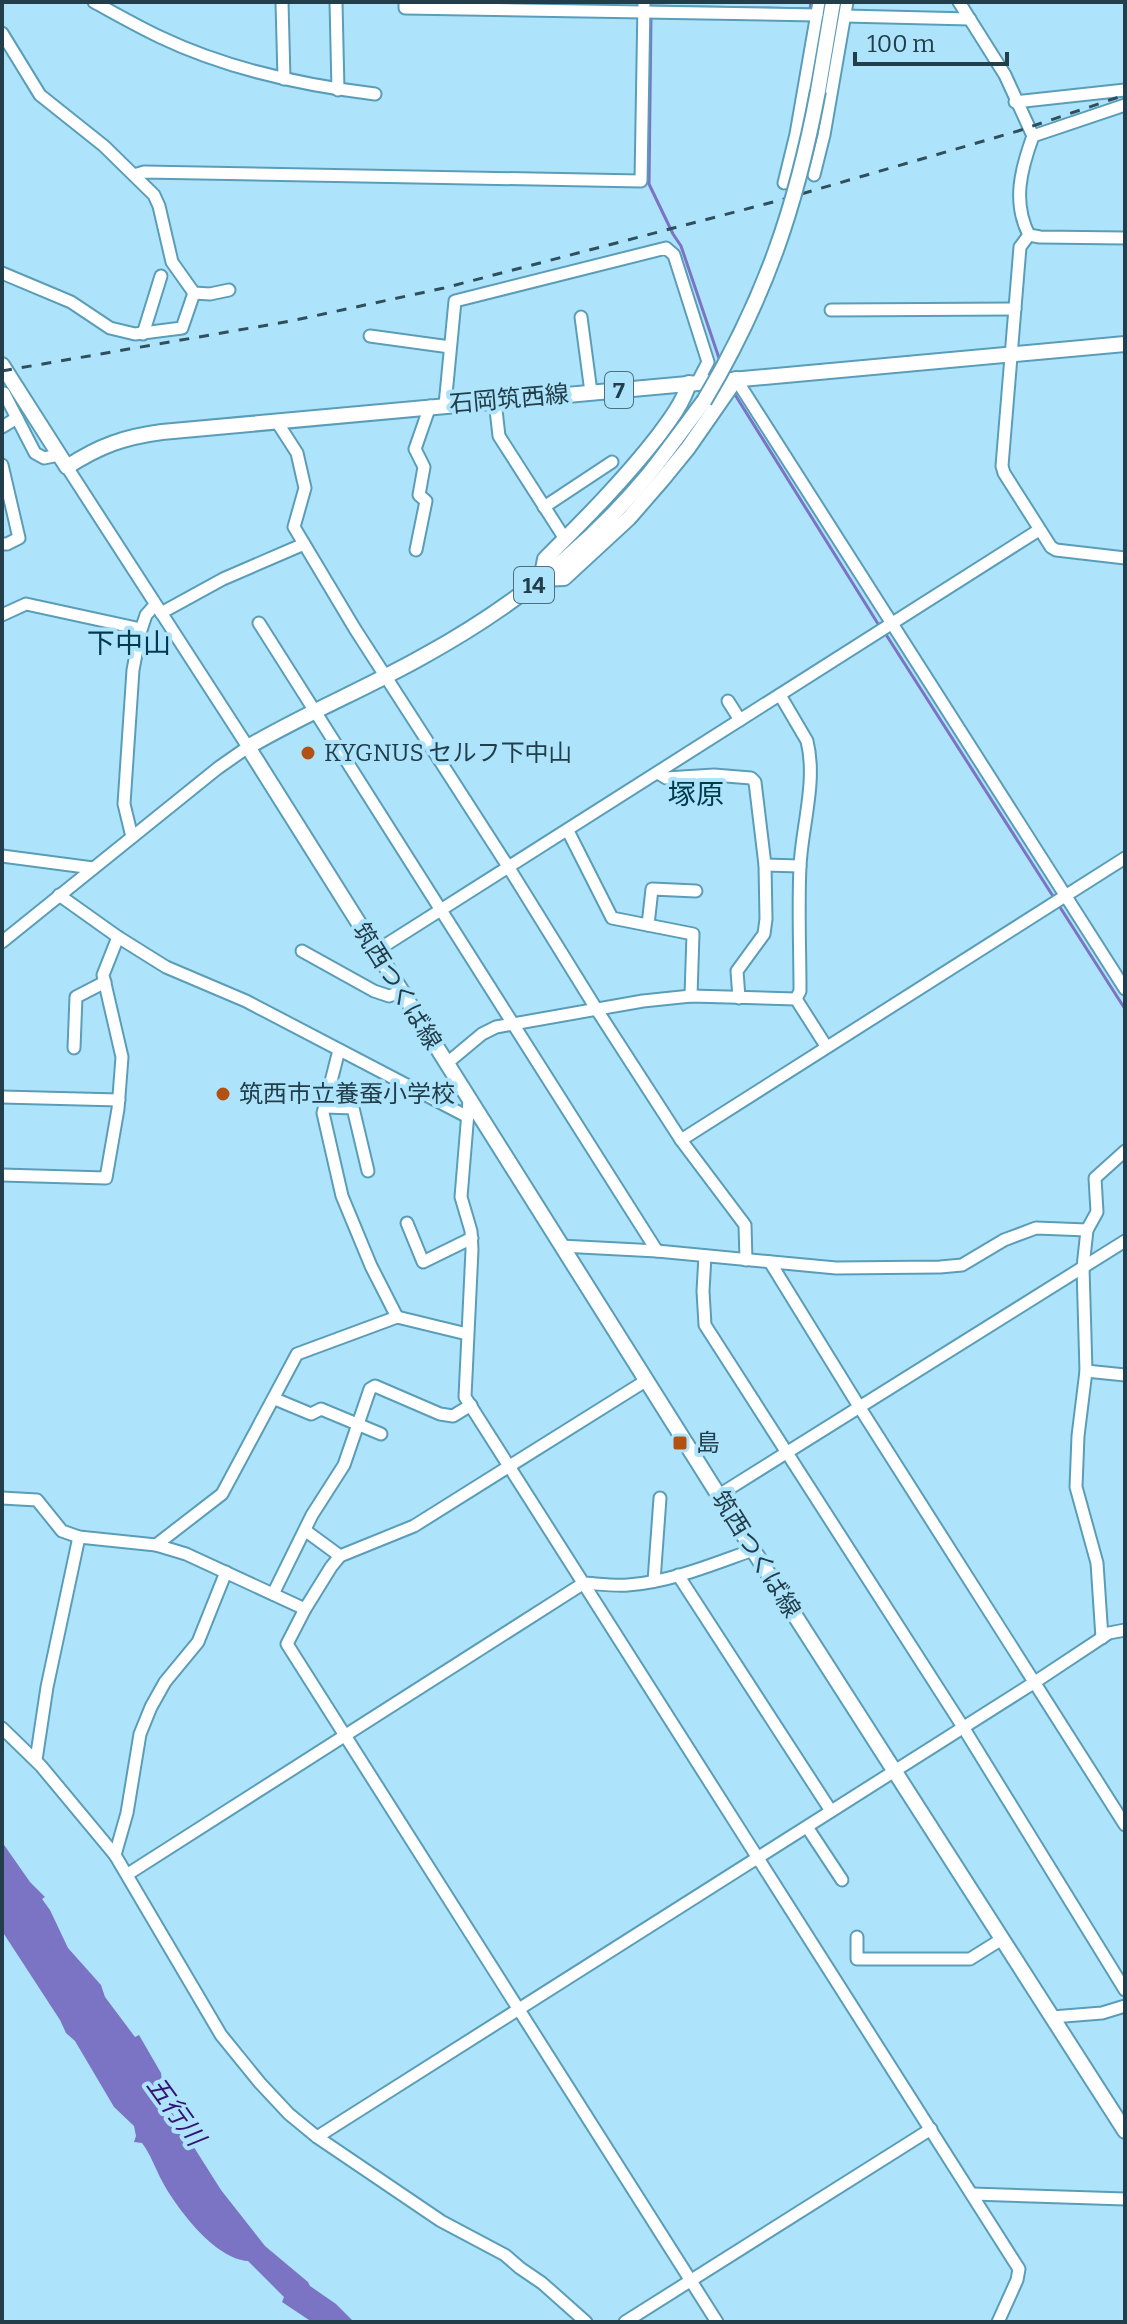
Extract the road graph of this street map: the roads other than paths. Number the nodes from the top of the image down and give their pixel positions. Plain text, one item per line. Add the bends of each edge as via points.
1 (94, 2) edge
2 (282, 2) edge
3 (336, 2) edge
4 (405, 2) edge
5 (819, 2) edge
6 (833, 2) edge
7 (847, 2) edge
8 (959, 2) edge
9 (647, 10) edge
10 (817, 15) junction
11 (845, 16) junction
12 (970, 19) junction
13 (2, 33) edge
14 (284, 79) junction
15 (338, 90) junction
16 (1125, 90) edge
17 (375, 94) dead end
18 (1015, 102) junction
19 (1125, 105) edge
20 (1033, 136) junction
21 (134, 175) junction
22 (814, 175) dead end
23 (784, 183) dead end
24 (1029, 235) junction
25 (1125, 238) edge
26 (2, 273) edge
27 (161, 276) dead end
28 (229, 290) dead end
29 (194, 293) junction
30 (1015, 309) junction
31 (831, 310) dead end
32 (581, 317) dead end
33 (143, 334) junction
34 (370, 336) dead end
35 (1125, 344) edge
36 (450, 347) junction
37 (1012, 355) junction
38 (2, 365) edge
39 (736, 379) junction
40 (693, 383) junction
41 (591, 392) junction
42 (4, 393) edge
43 (495, 401) junction
44 (438, 406) junction
45 (17, 418) junction
46 (277, 422) junction
47 (2, 427) edge
48 (63, 461) junction
49 (612, 462) dead end
50 (2, 465) edge
51 (544, 507) junction
52 (1039, 530) junction
53 (565, 539) junction
54 (2, 544) edge
55 (304, 544) junction
56 (416, 550) dead end
57 (1125, 558) edge
58 (541, 579) junction
59 (158, 609) junction
60 (2, 615) edge
61 (259, 623) dead end
62 (886, 628) junction
63 (141, 629) junction
64 (385, 676) junction
65 (780, 695) junction
66 (728, 701) dead end
67 (315, 711) junction
68 (740, 720) junction
69 (248, 747) junction
70 (658, 773) junction
71 (568, 831) junction
72 (132, 837) junction
73 (2, 856) edge
74 (1125, 858) edge
75 (765, 865) junction
76 (800, 866) junction
77 (93, 868) junction
78 (509, 868) junction
79 (696, 891) dead end
80 (59, 895) junction
81 (1060, 899) junction
82 (442, 911) junction
83 (648, 925) junction
84 (118, 937) junction
85 (2, 942) edge
86 (302, 951) dead end
87 (376, 951) junction
88 (105, 982) junction
89 (1125, 989) edge
90 (401, 992) junction
91 (691, 996) junction
92 (739, 998) junction
93 (796, 999) junction
94 (597, 1010) junction
95 (514, 1024) junction
96 (826, 1046) junction
97 (74, 1048) dead end
98 (339, 1050) junction
99 (446, 1064) junction
100 (2, 1097) edge
101 (119, 1100) junction
102 (469, 1100) junction
103 (325, 1107) junction
104 (468, 1117) junction
105 (681, 1140) junction
106 (1125, 1151) edge
107 (368, 1171) dead end
108 (2, 1175) edge
109 (407, 1223) dead end
110 (1087, 1230) junction
111 (472, 1238) junction
112 (1125, 1241) edge
113 (561, 1246) junction
114 (657, 1251) junction
115 (705, 1256) junction
116 (746, 1260) junction
117 (770, 1262) junction
118 (1083, 1267) junction
119 (397, 1317) junction
120 (467, 1334) junction
121 (1086, 1371) junction
122 (1125, 1375) edge
123 (647, 1380) junction
124 (275, 1399) junction
125 (471, 1405) junction
126 (860, 1408) junction
127 (359, 1426) junction
128 (381, 1434) dead end
129 (788, 1453) junction
130 (510, 1466) junction
131 (719, 1495) junction
132 (2, 1498) edge
133 (660, 1498) dead end
134 (306, 1531) junction
135 (79, 1537) junction
136 (156, 1545) junction
137 (753, 1550) junction
138 (340, 1556) junction
139 (226, 1572) junction
140 (678, 1575) junction
141 (654, 1581) junction
142 (584, 1583) junction
143 (273, 1594) junction
144 (305, 1609) junction
145 (1125, 1630) edge
146 (1102, 1638) junction
147 (1035, 1682) junction
148 (963, 1727) junction
149 (2, 1728) edge
150 (345, 1736) junction
151 (36, 1760) junction
152 (894, 1770) junction
153 (831, 1811) junction
154 (1125, 1825) edge
155 (807, 1827) junction
156 (115, 1855) junction
157 (758, 1857) junction
158 (128, 1874) junction
159 (842, 1880) dead end
160 (857, 1937) dead end
161 (1002, 1939) junction
162 (1125, 1990) edge
163 (1125, 2006) edge
164 (518, 2008) junction
165 (1052, 2017) junction
166 (931, 2129) junction
167 (1125, 2131) edge
168 (317, 2137) junction
169 (972, 2194) junction
170 (1125, 2199) edge
171 (690, 2280) junction
172 (586, 2322) edge
173 (625, 2322) edge
174 (717, 2322) edge
175 (998, 2322) edge

1 - 14 street via 162,38
2 - 14 street
3 - 15 street
4 - 9 street via 405,8
5 - 10 street
6 - 58 main road, 14, bridge via 794,198 774,261 738,340 704,401 628,498
7 - 11 street
8 - 12 street
9 - 10 street
9 - 21 street via 641,181
10 - 23 street
11 - 12 street
11 - 22 street
12 - 18 street via 1005,75
13 - 21 street via 40,95
14 - 15 street
15 - 17 street
16 - 18 street
18 - 20 street
19 - 20 street
20 - 24 street via 1019,198
21 - 29 street via 154,195 172,262
24 - 25 street
24 - 30 street via 1020,247
26 - 33 street via 71,302 110,328
27 - 33 street
28 - 29 street
29 - 33 street via 182,328
30 - 31 street
30 - 37 street
32 - 41 street
34 - 36 street
35 - 37 main road, 石岡筑西線 / 7
36 - 40 street via 455,301 666,248 674,255 708,362
36 - 44 street
37 - 39 main road, 石岡筑西線 / 7
37 - 52 street via 1002,466
38 - 48 main road
39 - 40 main road, 石岡筑西線 / 7
39 - 58 main road via 688,448 629,518 564,578
39 - 62 street
40 - 41 main road, 石岡筑西線 / 7
40 - 53 main road via 644,454
41 - 43 main road, 石岡筑西線 / 7
42 - 45 street
43 - 44 main road, 石岡筑西線 / 7
43 - 51 street via 499,436
44 - 46 main road, 石岡筑西線 / 7
44 - 56 street via 415,449 424,467 419,495 426,501
45 - 47 street
45 - 48 street via 35,453
46 - 48 main road, 石岡筑西線 / 7 via 135,436
46 - 55 street via 297,453 305,488 294,527
48 - 59 street
49 - 51 street
50 - 54 street via 19,538
51 - 53 street
52 - 57 street via 1056,550
52 - 62 street
53 - 58 main road via 545,559
55 - 59 street
55 - 64 street
58 - 64 main road, 14 via 465,631
59 - 63 street via 146,615
59 - 69 street
60 - 63 street via 26,604
61 - 67 street
62 - 65 street
62 - 81 street
63 - 72 street via 124,804
64 - 67 main road, 14
64 - 78 street
65 - 68 street
65 - 76 street via 809,749
66 - 68 street
67 - 69 main road, 14
67 - 82 street
68 - 70 street
69 - 72 street
69 - 87 main road, 筑西つくば線
70 - 71 street
70 - 75 street via 666,778 751,778 757,788
71 - 78 street
71 - 83 street via 612,918
72 - 77 street
73 - 77 street
74 - 81 street
75 - 76 street
75 - 92 street via 764,934 737,971
76 - 93 street
77 - 80 street
78 - 82 street
78 - 94 street
79 - 83 street via 652,889
80 - 84 street
80 - 85 street
81 - 89 street
81 - 96 street
82 - 87 street
82 - 95 street
83 - 91 street via 693,934
84 - 88 street
84 - 98 street via 166,967
86 - 90 street via 374,991 389,996
87 - 90 main road, 筑西つくば線
88 - 97 street via 76,997
88 - 101 street via 122,1057
90 - 99 main road, 筑西つくば線
91 - 92 street
91 - 94 street
92 - 93 street
93 - 96 street
94 - 95 street
94 - 105 street
95 - 99 street via 482,1034
95 - 114 street
96 - 105 street
98 - 103 street
98 - 104 street
99 - 102 main road, 筑西つくば線
100 - 101 street
101 - 108 street via 106,1178
102 - 104 street
102 - 113 main road, 筑西つくば線
103 - 107 street via 353,1108
103 - 119 street via 342,1196
104 - 111 street via 461,1197
105 - 116 street via 745,1225
106 - 110 street via 1095,1178 1097,1212
109 - 111 street via 423,1262
110 - 117 street via 1036,1228 962,1265 836,1268
110 - 118 street
111 - 120 street
112 - 118 street
113 - 114 street
113 - 123 main road, 筑西つくば線
114 - 115 street
115 - 116 street
115 - 129 street via 705,1325
116 - 117 street
117 - 126 street
118 - 121 street
118 - 126 street
119 - 120 street
119 - 124 street via 297,1354
120 - 125 street via 465,1397
121 - 122 street
121 - 146 street via 1076,1487 1097,1563
123 - 130 street
123 - 131 main road, 筑西つくば線
124 - 127 street via 311,1414 321,1409
124 - 136 street via 222,1494
125 - 127 street via 453,1416 440,1414 375,1386
125 - 130 street
126 - 129 street
126 - 147 street
127 - 128 street
127 - 134 street via 344,1465
129 - 131 street
129 - 148 street
130 - 138 street via 414,1526
130 - 142 street
131 - 137 main road, 筑西つくば線
132 - 135 street via 37,1500 62,1531
133 - 141 street
134 - 138 street
134 - 143 street
135 - 136 street
135 - 151 street
136 - 139 street
137 - 140 street
137 - 152 main road, 筑西つくば線
138 - 144 street
139 - 143 street
139 - 156 street via 198,1642 165,1682 140,1734
140 - 141 street
140 - 153 street
141 - 142 street
142 - 150 street
142 - 157 street
143 - 144 street
144 - 150 street via 287,1644
145 - 146 street
146 - 147 street
147 - 148 street
147 - 154 street
148 - 152 street
148 - 162 street
149 - 151 street
150 - 158 street
150 - 164 street
151 - 156 street
152 - 153 street
152 - 161 main road, 筑西つくば線
153 - 155 street
155 - 157 street
155 - 159 street
156 - 158 street
157 - 164 street
157 - 166 street
158 - 168 street via 221,2035 289,2114
160 - 161 street via 857,1959 970,1959
161 - 165 main road, 筑西つくば線
163 - 165 street
164 - 168 street
164 - 171 street
165 - 167 main road, 筑西つくば線
166 - 169 street
166 - 171 street
168 - 172 street via 441,2221 505,2255
169 - 170 street
169 - 175 street via 1019,2269
171 - 173 street
171 - 174 street

